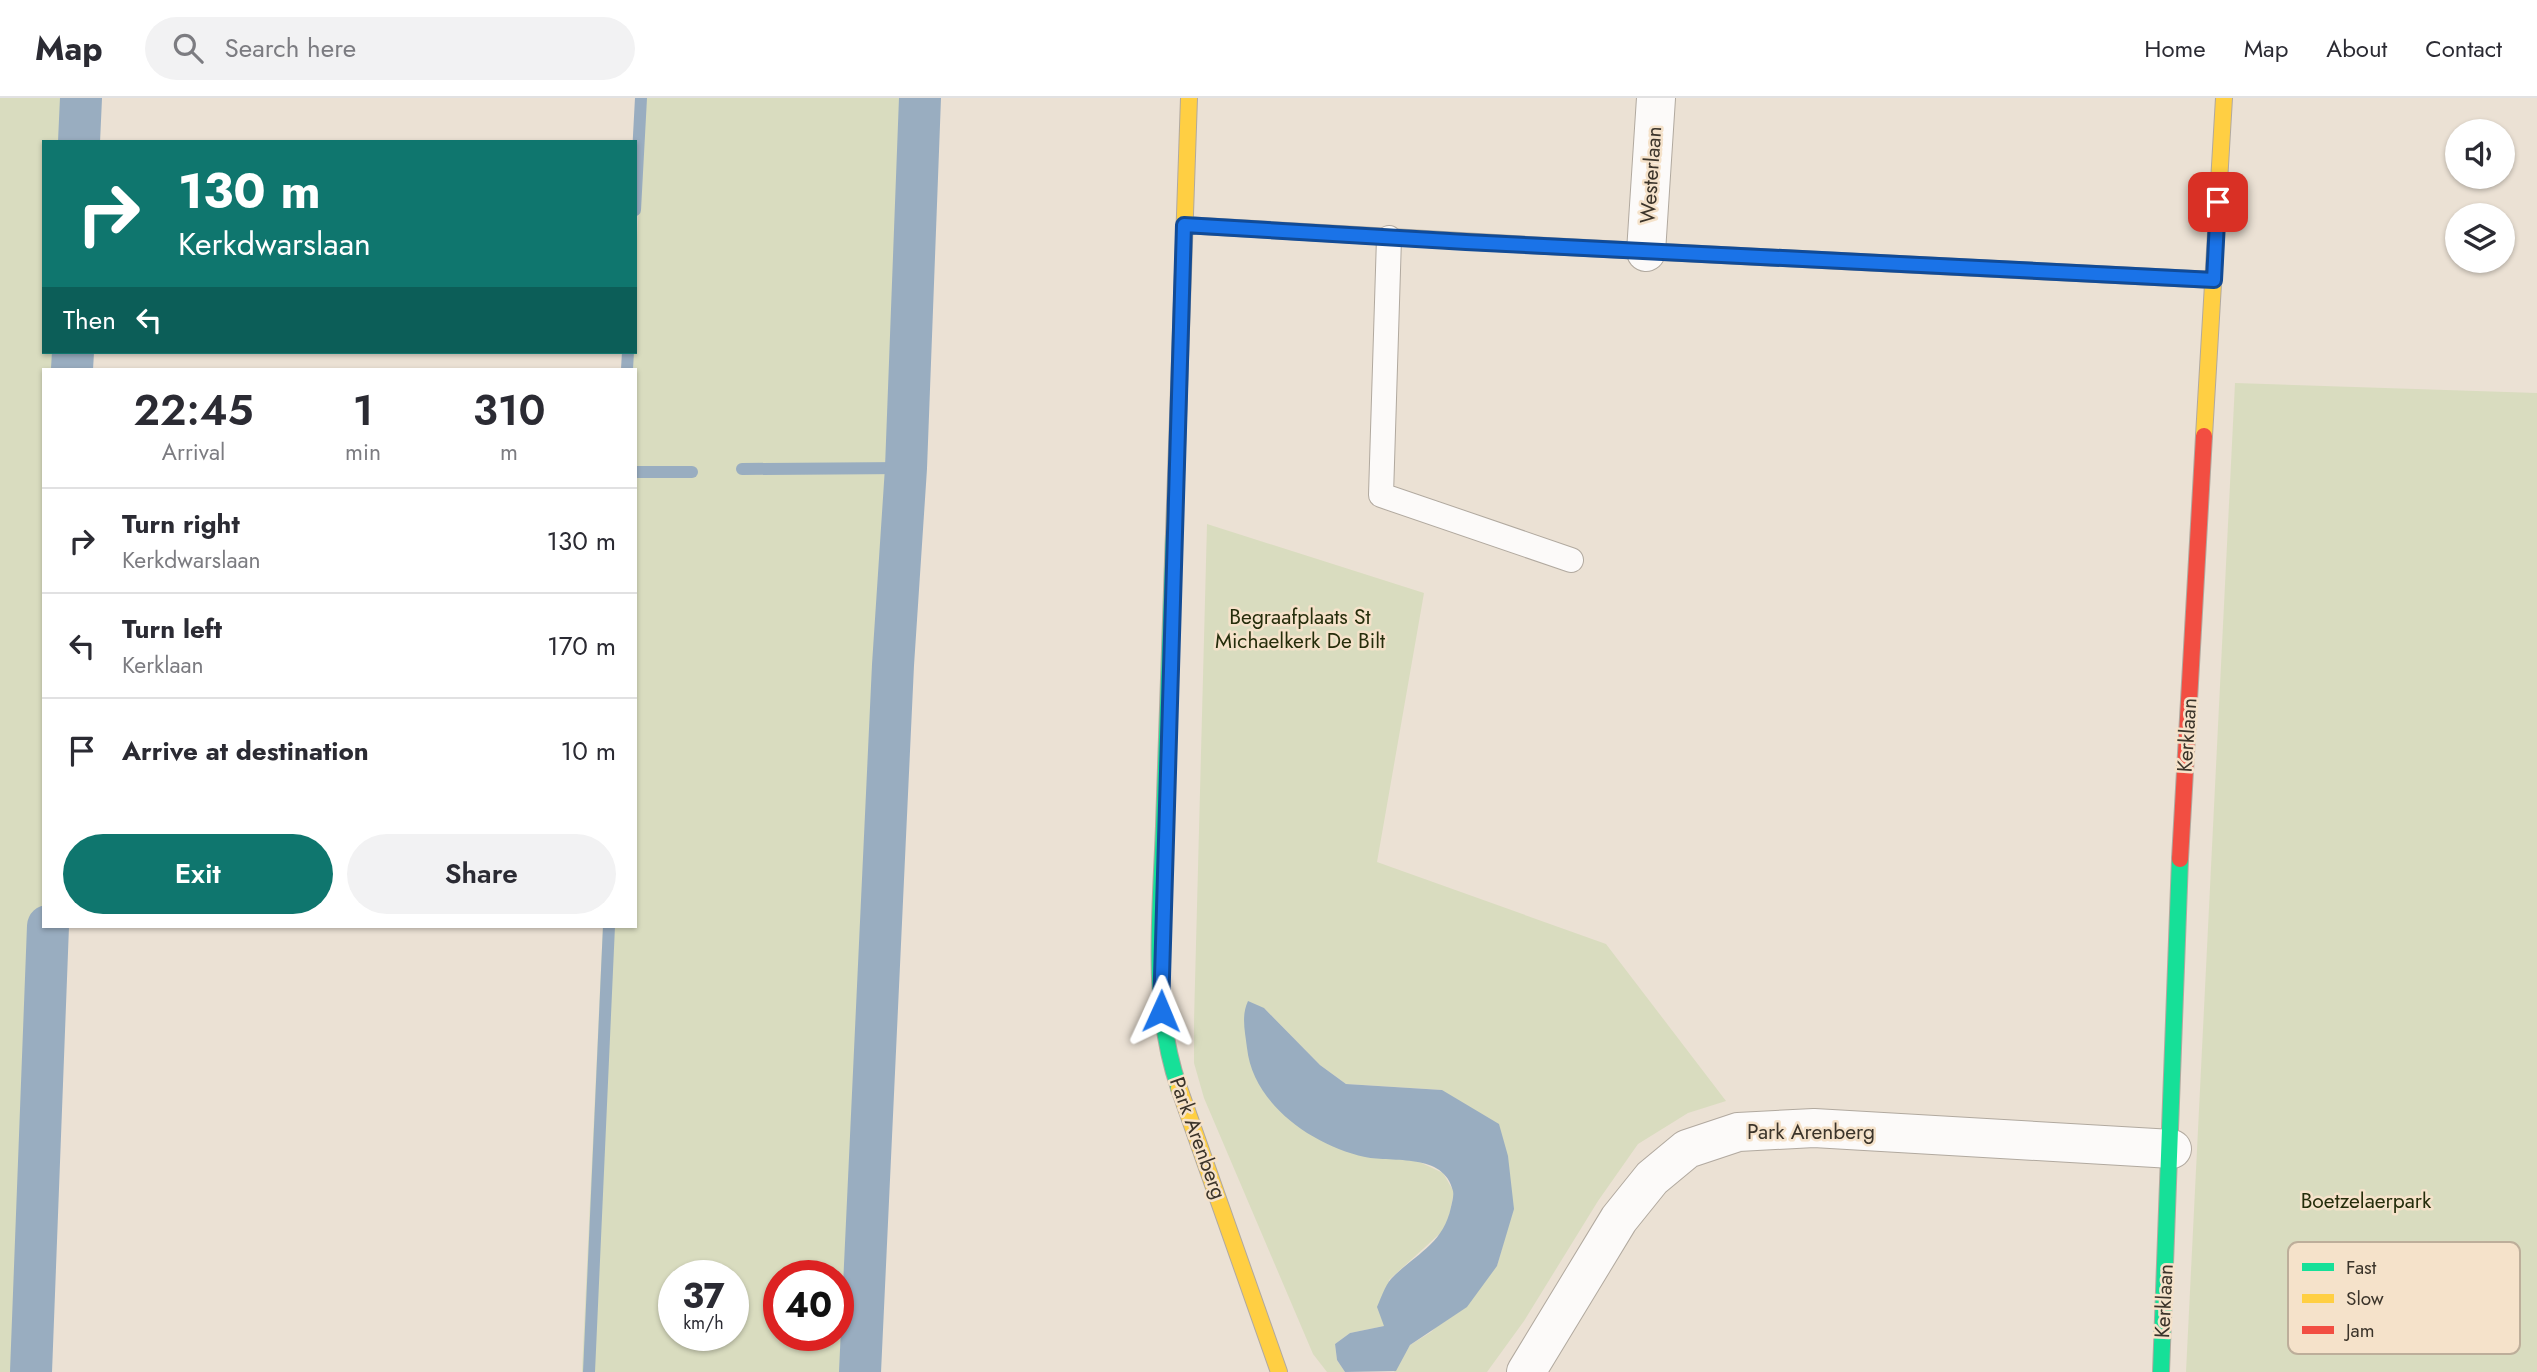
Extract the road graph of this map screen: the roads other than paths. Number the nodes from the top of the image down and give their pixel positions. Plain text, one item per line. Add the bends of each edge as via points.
1 (1189, 98) edge
2 (1656, 98) edge
3 (2224, 98) edge
4 (1184, 225) junction
5 (1388, 238) junction
6 (1646, 252) junction
7 (2214, 280) junction
8 (1571, 560) dead end
9 (2172, 1149) junction
10 (1279, 1372) edge
11 (1527, 1372) edge
12 (2161, 1372) edge

1 - 4 street, Park Arenberg
2 - 6 street, Westerlaan
3 - 7 street, Kerklaan
4 - 5 street
4 - 10 street, Park Arenberg via 1161,1011 1168,1056
5 - 6 street
5 - 8 lane via 1381,495
6 - 7 street
7 - 9 street, Kerklaan via 2181,824
9 - 11 street, Park Arenberg via 1814,1128 1738,1132 1687,1149 1652,1178 1619,1219
9 - 12 street, Kerklaan

